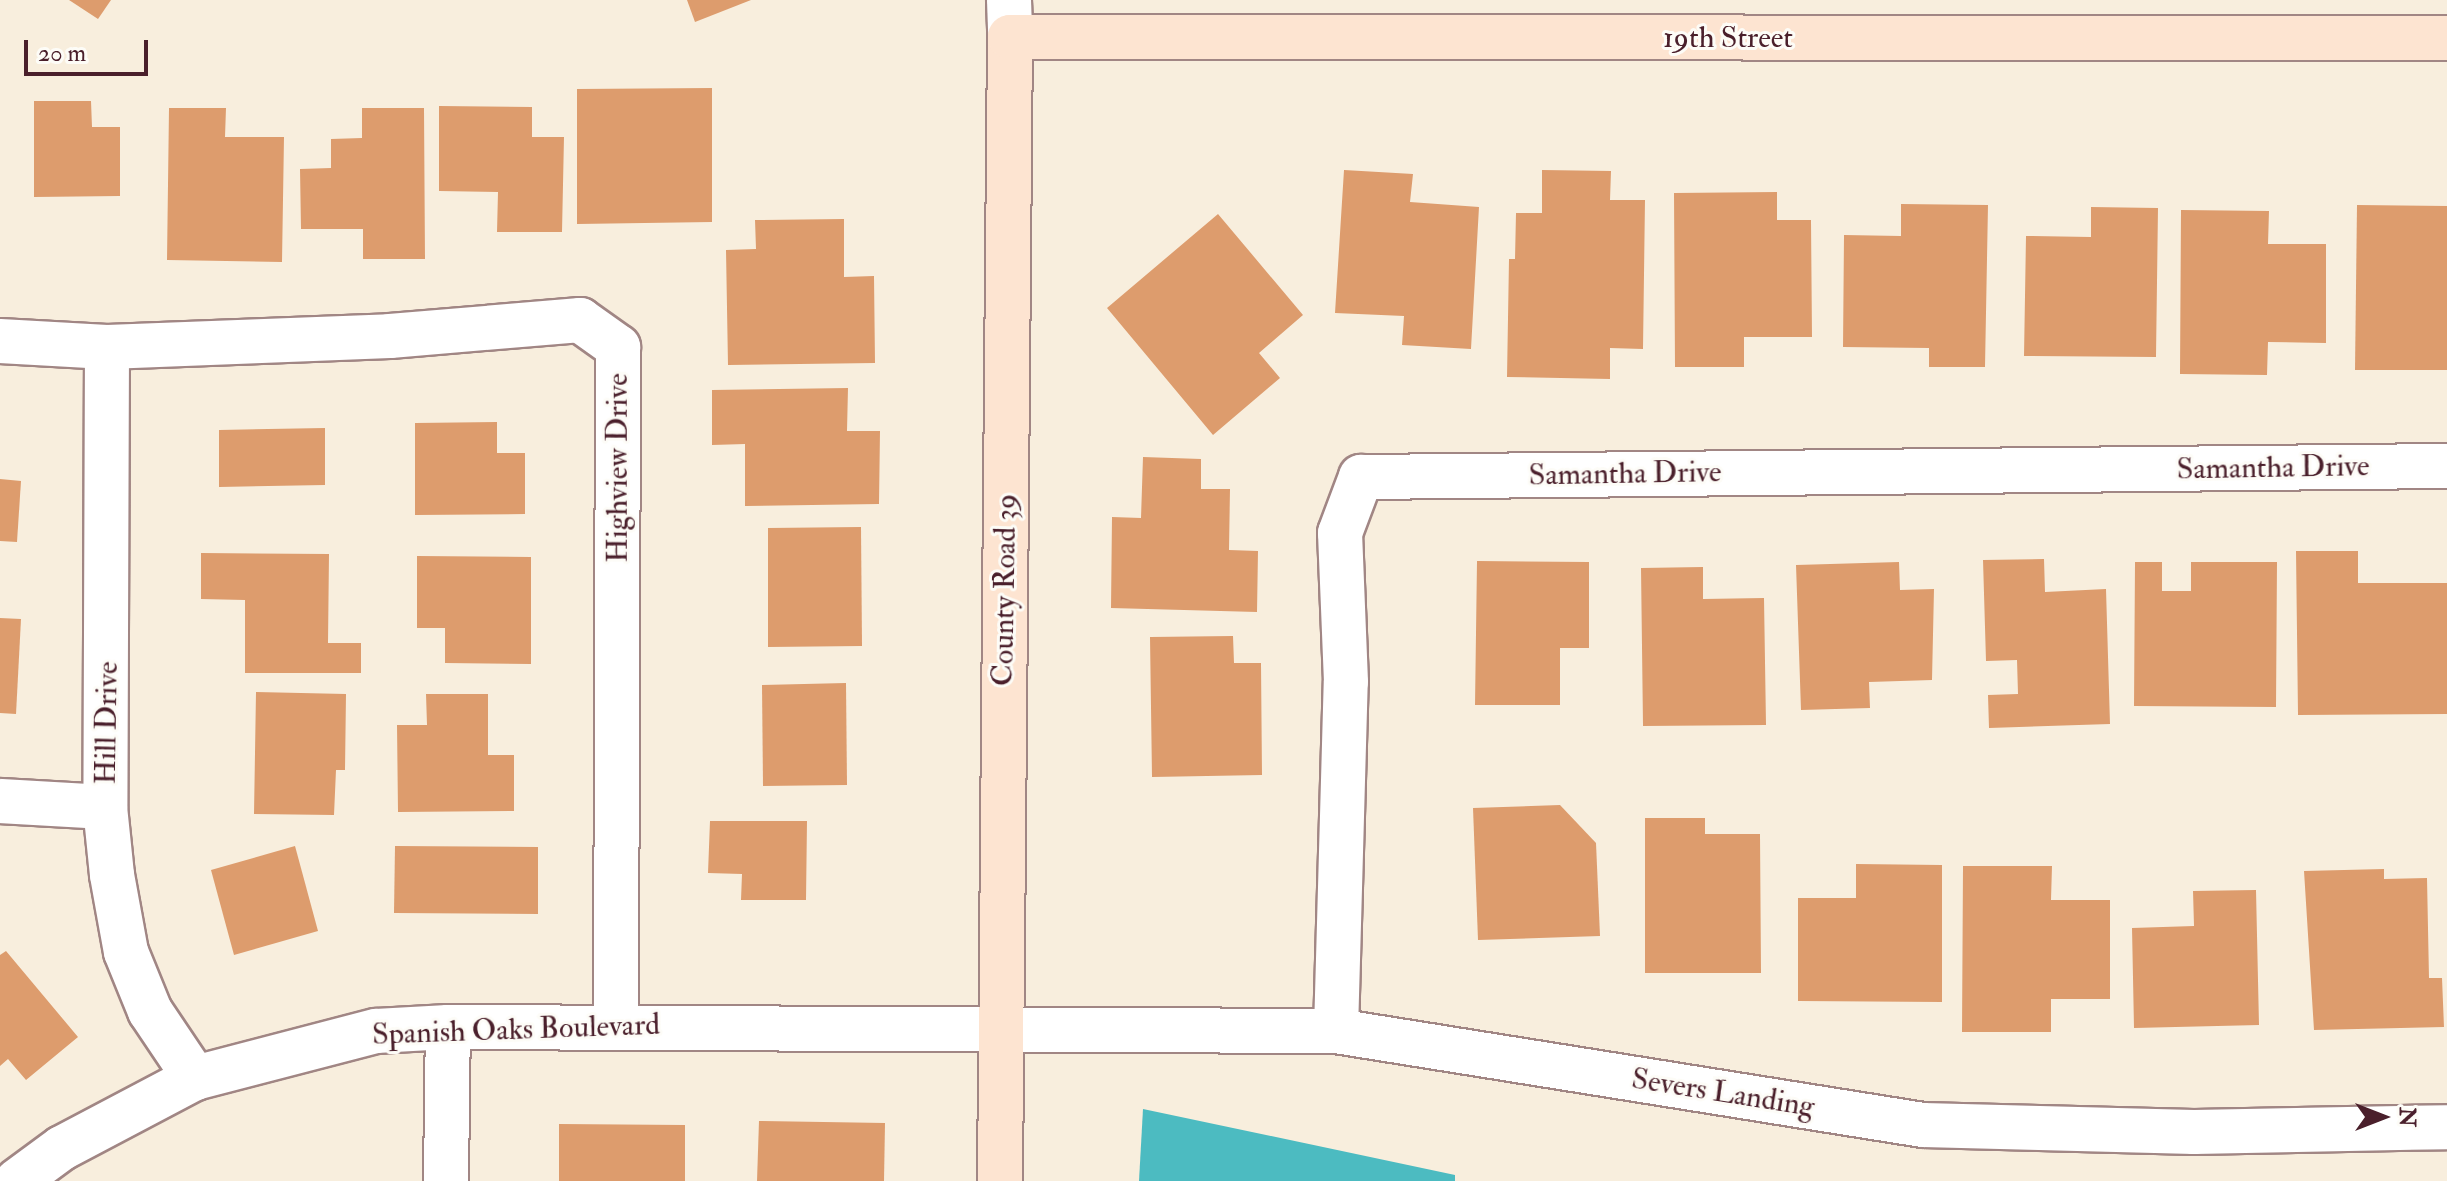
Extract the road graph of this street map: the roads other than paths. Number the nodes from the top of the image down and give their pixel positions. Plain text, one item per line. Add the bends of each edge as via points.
1 (1009, 18) edge
2 (2447, 38) edge
3 (0, 341) edge
4 (107, 347) junction
5 (2447, 466) edge
6 (0, 801) edge
7 (105, 807) junction
8 (616, 1024) junction
9 (1001, 1026) junction
10 (448, 1027) junction
11 (1336, 1031) junction
12 (195, 1078) junction
13 (2447, 1127) edge
14 (17, 1181) edge
15 (446, 1181) edge
16 (1000, 1181) edge

1 - 2 street, 19th Street
1 - 9 street, County Road 39
3 - 4 street, Highview Drive
4 - 7 street, Hill Drive
4 - 8 street, Highview Drive via 390,336 580,320 618,347
5 - 11 street, Samantha Drive via 1361,477 1340,533 1346,682
6 - 7 street
7 - 12 street, Hill Drive via 126,952 150,1011
8 - 9 street, Spanish Oaks Boulevard
8 - 10 street, Spanish Oaks Boulevard
9 - 11 street, Severs Landing
9 - 16 street, County Road 39
10 - 12 street, Spanish Oaks Boulevard via 376,1031
10 - 15 street
11 - 13 street, Severs Landing via 1923,1125 2194,1132
12 - 14 street, Spanish Oaks Boulevard via 62,1148

